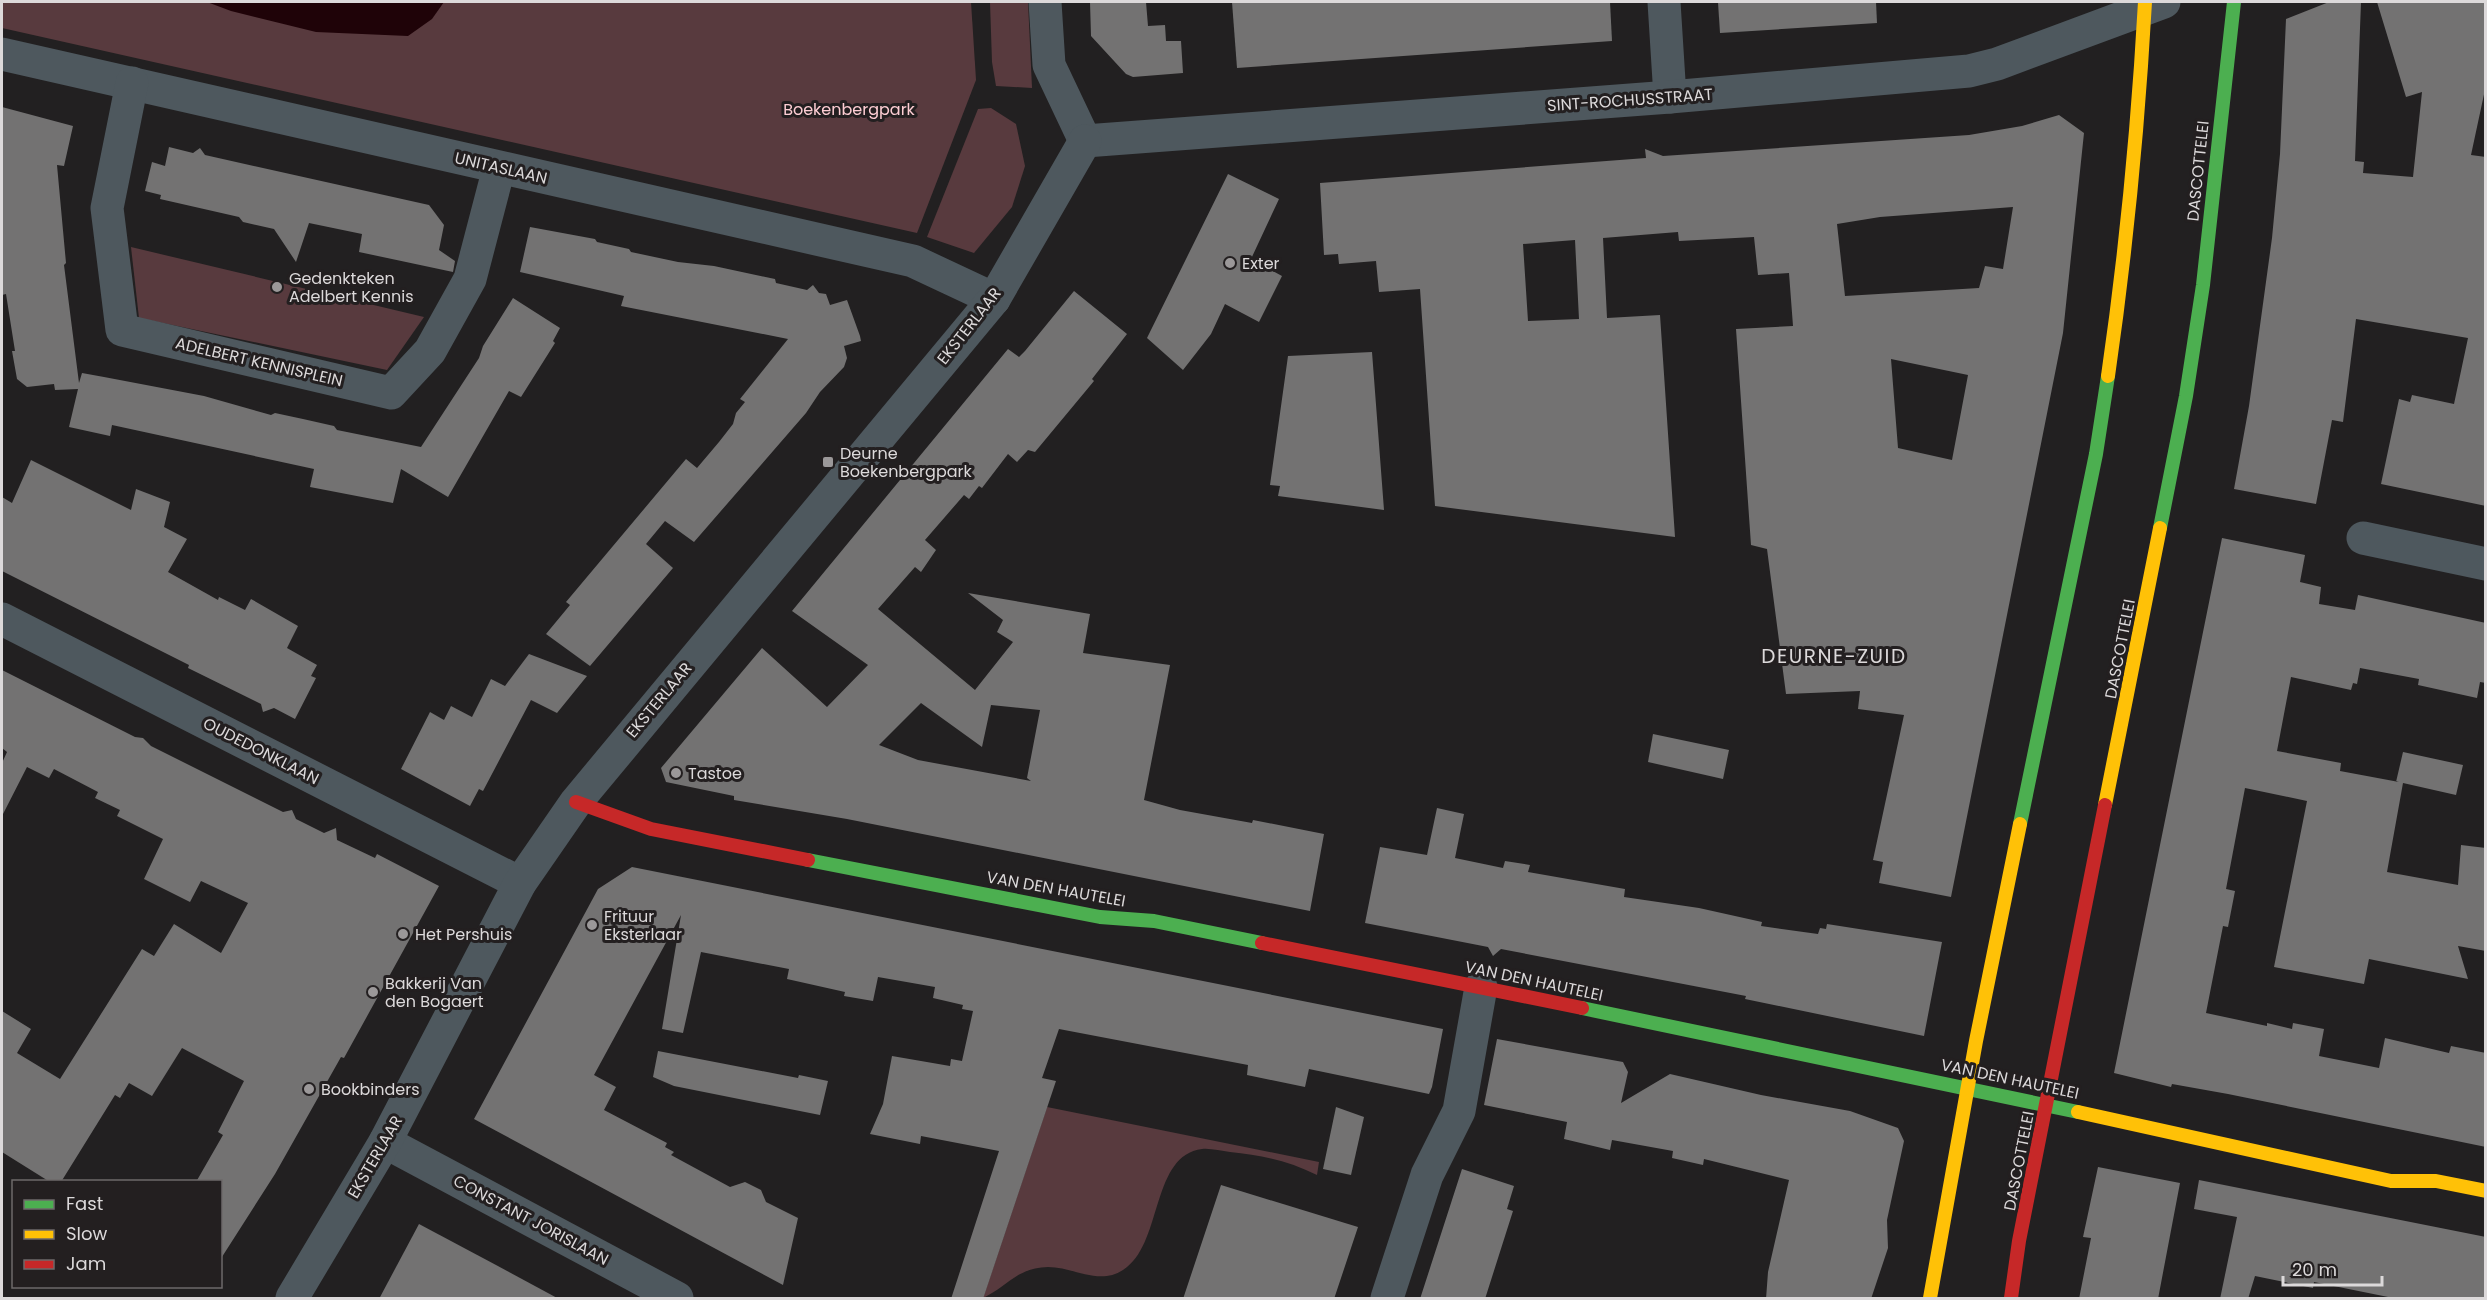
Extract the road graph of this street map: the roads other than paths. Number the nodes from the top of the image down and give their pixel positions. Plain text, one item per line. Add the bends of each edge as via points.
1 (1046, 2) edge
2 (1664, 2) edge
3 (2234, 2) edge
4 (2151, 4) edge
5 (2, 54) edge
6 (132, 83) junction
7 (1670, 97) junction
8 (1084, 141) junction
9 (499, 168) junction
10 (994, 299) junction
11 (2363, 538) dead end
12 (2486, 564) edge
13 (2, 619) edge
14 (576, 802) junction
15 (520, 883) junction
16 (1481, 987) junction
17 (1967, 1087) junction
18 (2047, 1104) junction
19 (385, 1142) junction
20 (2486, 1191) edge
21 (291, 1299) edge
22 (677, 1299) edge
23 (1387, 1299) edge
24 (1930, 1299) edge
25 (2012, 1299) edge

1 - 8 street via 1049,65
2 - 7 street
3 - 18 street, DASCOTTELEI via 2203,285 2186,396
4 - 7 street, SINT-ROCHUSSTRAAT via 1997,64 1969,71
4 - 17 street via 2124,266 2098,443
5 - 6 street, UNITASLAAN
6 - 9 street, UNITASLAAN
6 - 9 street, ADELBERT KENNISPLEIN via 107,208 122,330 391,393 430,351 470,279
7 - 8 street, SINT-ROCHUSSTRAAT
8 - 10 street, EKSTERLAAR
9 - 10 street, UNITASLAAN via 913,261
10 - 14 street, EKSTERLAAR
11 - 12 street
13 - 15 street, OUDEDONKLAAN
14 - 15 street, EKSTERLAAR
14 - 16 street, VAN DEN HAUTELEI via 651,829 1100,917 1154,921
15 - 19 street, EKSTERLAAR
16 - 17 street, VAN DEN HAUTELEI
16 - 23 street via 1459,1111 1427,1175
17 - 18 street, VAN DEN HAUTELEI
17 - 24 street
18 - 20 street, VAN DEN HAUTELEI via 2391,1181 2436,1181
18 - 25 street, DASCOTTELEI via 2019,1241
19 - 21 street, EKSTERLAAR
19 - 22 street, CONSTANT JORISLAAN

